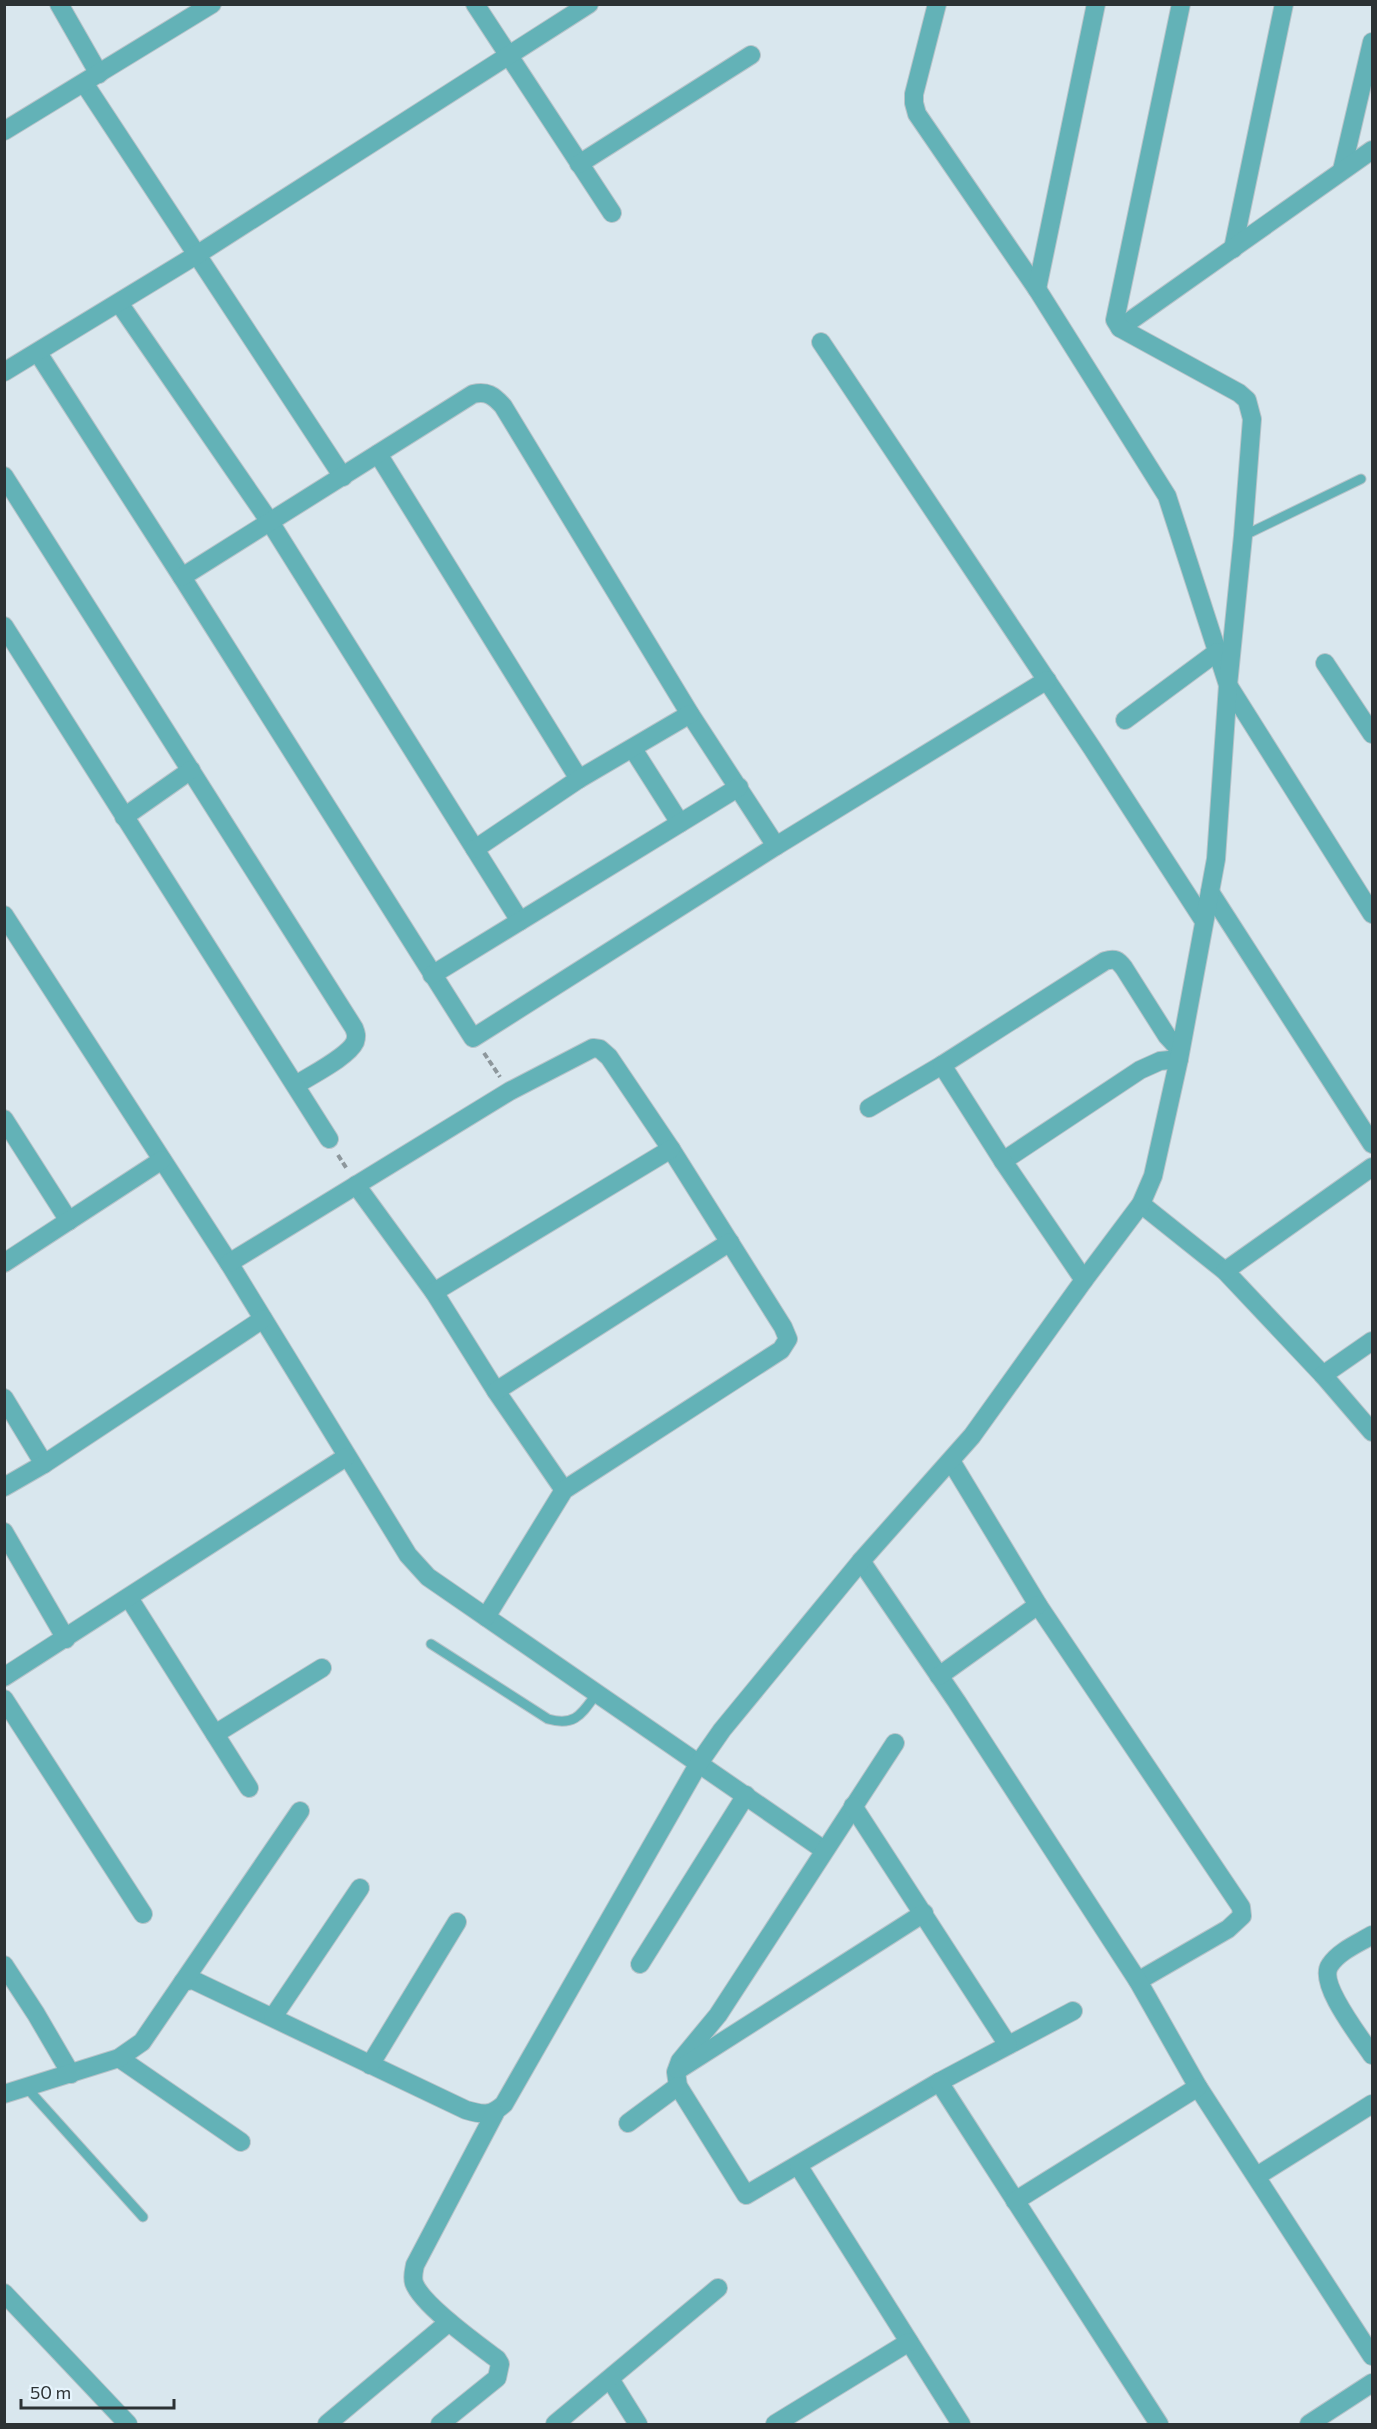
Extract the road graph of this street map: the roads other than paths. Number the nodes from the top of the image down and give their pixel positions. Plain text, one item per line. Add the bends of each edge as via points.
1 (58, 4) edge
2 (212, 4) edge
3 (475, 4) edge
4 (589, 4) edge
5 (937, 4) edge
6 (1096, 4) edge
7 (1181, 4) edge
8 (1284, 4) edge
9 (1372, 42) edge
10 (507, 56) junction
11 (751, 56) dead end
12 (91, 78) junction
13 (4, 131) edge
14 (1372, 150) edge
15 (579, 164) junction
16 (1342, 170) junction
17 (612, 213) dead end
18 (1233, 249) junction
19 (198, 254) junction
20 (1037, 288) junction
21 (119, 303) junction
22 (1120, 328) junction
23 (821, 342) dead end
24 (38, 353) junction
25 (4, 372) edge
26 (378, 454) junction
27 (4, 476) edge
28 (343, 477) junction
29 (1361, 479) dead end
30 (270, 522) junction
31 (1244, 536) junction
32 (182, 577) junction
33 (4, 626) edge
34 (1217, 652) junction
35 (1325, 663) dead end
36 (1047, 680) junction
37 (1228, 685) junction
38 (690, 714) junction
39 (1125, 720) dead end
40 (1372, 734) edge
41 (633, 749) junction
42 (191, 770) junction
43 (579, 780) junction
44 (739, 787) junction
45 (124, 817) junction
46 (680, 824) junction
47 (776, 846) junction
48 (475, 849) junction
49 (1210, 892) junction
50 (1370, 906) edge
51 (4, 915) edge
52 (520, 921) junction
53 (1204, 921) junction
54 (432, 975) junction
55 (1180, 1055) junction
56 (942, 1065) junction
57 (296, 1085) junction
58 (869, 1108) dead end
59 (4, 1119) edge
60 (329, 1139) road end
61 (1372, 1144) edge
62 (671, 1149) junction
63 (162, 1160) junction
64 (1003, 1161) junction
65 (1372, 1167) edge
66 (356, 1185) junction
67 (1141, 1204) junction
68 (69, 1221) junction
69 (730, 1242) junction
70 (4, 1263) edge
71 (229, 1263) junction
72 (1225, 1271) junction
73 (1084, 1280) junction
74 (434, 1292) junction
75 (263, 1319) junction
76 (1372, 1341) edge
77 (1323, 1375) junction
78 (496, 1391) junction
79 (4, 1398) edge
80 (1372, 1432) edge
81 (346, 1457) junction
82 (951, 1461) junction
83 (44, 1464) junction
84 (4, 1487) edge
85 (564, 1490) junction
86 (4, 1532) edge
87 (861, 1561) junction
88 (129, 1598) junction
89 (1038, 1605) junction
90 (486, 1617) junction
91 (66, 1639) junction
92 (431, 1644) dead end
93 (322, 1668) dead end
94 (939, 1676) junction
95 (4, 1677) edge
96 (597, 1693) junction
97 (4, 1699) edge
98 (215, 1734) junction
99 (895, 1743) dead end
100 (699, 1763) junction
101 (249, 1788) dead end
102 (746, 1795) junction
103 (853, 1806) junction
104 (300, 1810) dead end
105 (824, 1850) junction
106 (360, 1888) dead end
107 (924, 1913) junction
108 (143, 1914) dead end
109 (457, 1922) dead end
110 (1372, 1935) edge
111 (640, 1964) dead end
112 (4, 1965) edge
113 (1138, 1981) junction
114 (183, 1982) junction
115 (1073, 2011) dead end
116 (273, 2017) junction
117 (1008, 2044) junction
118 (1372, 2055) edge
119 (119, 2058) junction
120 (370, 2066) junction
121 (70, 2074) junction
122 (677, 2079) junction
123 (939, 2082) junction
124 (26, 2087) junction
125 (1198, 2087) junction
126 (4, 2094) edge
127 (1372, 2104) edge
128 (495, 2113) junction
129 (628, 2123) dead end
130 (241, 2142) dead end
131 (799, 2167) junction
132 (1257, 2176) junction
133 (1015, 2201) junction
134 (143, 2217) dead end
135 (718, 2288) dead end
136 (4, 2293) edge
137 (449, 2322) junction
138 (909, 2342) junction
139 (1372, 2356) edge
140 (610, 2379) junction
141 (1372, 2383) edge
142 (337, 2421) edge
143 (128, 2424) edge
144 (440, 2424) edge
145 (555, 2424) edge
146 (639, 2424) edge
147 (775, 2424) edge
148 (961, 2424) edge
149 (1159, 2424) edge
150 (1309, 2424) edge

1 - 12 street
2 - 12 street
3 - 10 street
4 - 10 street
5 - 20 street via 914,94 917,114
6 - 20 street
7 - 22 street via 1115,313
8 - 18 street
9 - 16 street
10 - 15 street
10 - 19 street
11 - 15 street
12 - 13 street
12 - 19 street
14 - 16 street
15 - 17 street
16 - 18 street
18 - 22 street
19 - 21 street
19 - 28 street
20 - 34 street via 1167,496
21 - 24 street
21 - 30 street
22 - 31 street via 1247,400 1252,418
23 - 36 street
24 - 25 street
24 - 32 street
26 - 28 street
26 - 38 street via 472,394 493,395
26 - 43 street
27 - 42 street
28 - 30 street
29 - 31 lane
30 - 32 street
30 - 48 street
31 - 37 street
32 - 54 street
33 - 45 street
34 - 37 street
34 - 39 street
35 - 40 street
36 - 47 street
36 - 53 street
37 - 49 street via 1216,859
37 - 50 street
38 - 41 street
38 - 44 street
41 - 43 street
41 - 46 street
42 - 45 street
42 - 57 street via 357,1036 345,1053
43 - 48 street
44 - 46 street
44 - 47 street
45 - 57 street
46 - 52 street
47 - 54 street via 473,1038
48 - 52 street
49 - 53 street
49 - 61 street
51 - 63 street
52 - 54 street
53 - 55 street
55 - 56 street via 1124,968 1112,959
55 - 64 street via 1140,1070
55 - 67 street via 1154,1170
56 - 58 street
56 - 64 street
57 - 60 street
59 - 68 street
62 - 66 street via 609,1057 593,1048 510,1091
62 - 69 street
62 - 74 street
63 - 68 street
63 - 71 street
64 - 73 street
65 - 72 street
66 - 71 street
66 - 74 street
67 - 72 street
67 - 73 street
68 - 70 street
69 - 78 street
69 - 85 street via 786,1332 784,1347
71 - 75 street
72 - 77 street
73 - 82 street
74 - 78 street
75 - 81 street
75 - 83 street
76 - 77 street
77 - 80 street
78 - 85 street
79 - 83 street
81 - 88 street
81 - 90 street via 408,1555 428,1577
82 - 87 street
82 - 89 street
83 - 84 street
85 - 90 street
86 - 91 street
87 - 94 street
87 - 100 street
88 - 91 street
88 - 98 street
89 - 94 street
89 - 113 street via 1241,1907 1242,1916 1228,1929
90 - 96 street
91 - 95 street
92 - 96 lane via 558,1722 577,1718
93 - 98 street
94 - 113 street
96 - 100 street
97 - 108 street
98 - 101 street
99 - 103 street
100 - 102 street
100 - 128 street via 504,2104
102 - 105 street
102 - 111 street
103 - 105 street
103 - 107 street
104 - 114 street
105 - 122 street via 718,2015 680,2061
106 - 116 street
107 - 117 street
107 - 122 street
109 - 120 street
110 - 118 street via 1338,1957 1326,1975 1330,1989
112 - 121 street
113 - 125 street
114 - 116 street via 193,1980
114 - 119 street via 152,2030 132,2051
115 - 117 street
116 - 120 street
117 - 123 street
119 - 121 street
119 - 130 street
120 - 128 street via 466,2110 482,2115
121 - 124 street
122 - 129 street
122 - 131 street via 746,2195
123 - 131 street
123 - 133 street
124 - 126 street
124 - 134 lane
125 - 132 street
125 - 133 street
127 - 132 street
128 - 137 street via 412,2276 419,2292
131 - 138 street
132 - 139 street
133 - 149 street
135 - 140 street
136 - 143 street
137 - 142 street
137 - 144 street via 497,2359 500,2369 497,2378
138 - 147 street
138 - 148 street
140 - 145 street
140 - 146 street
141 - 150 street

